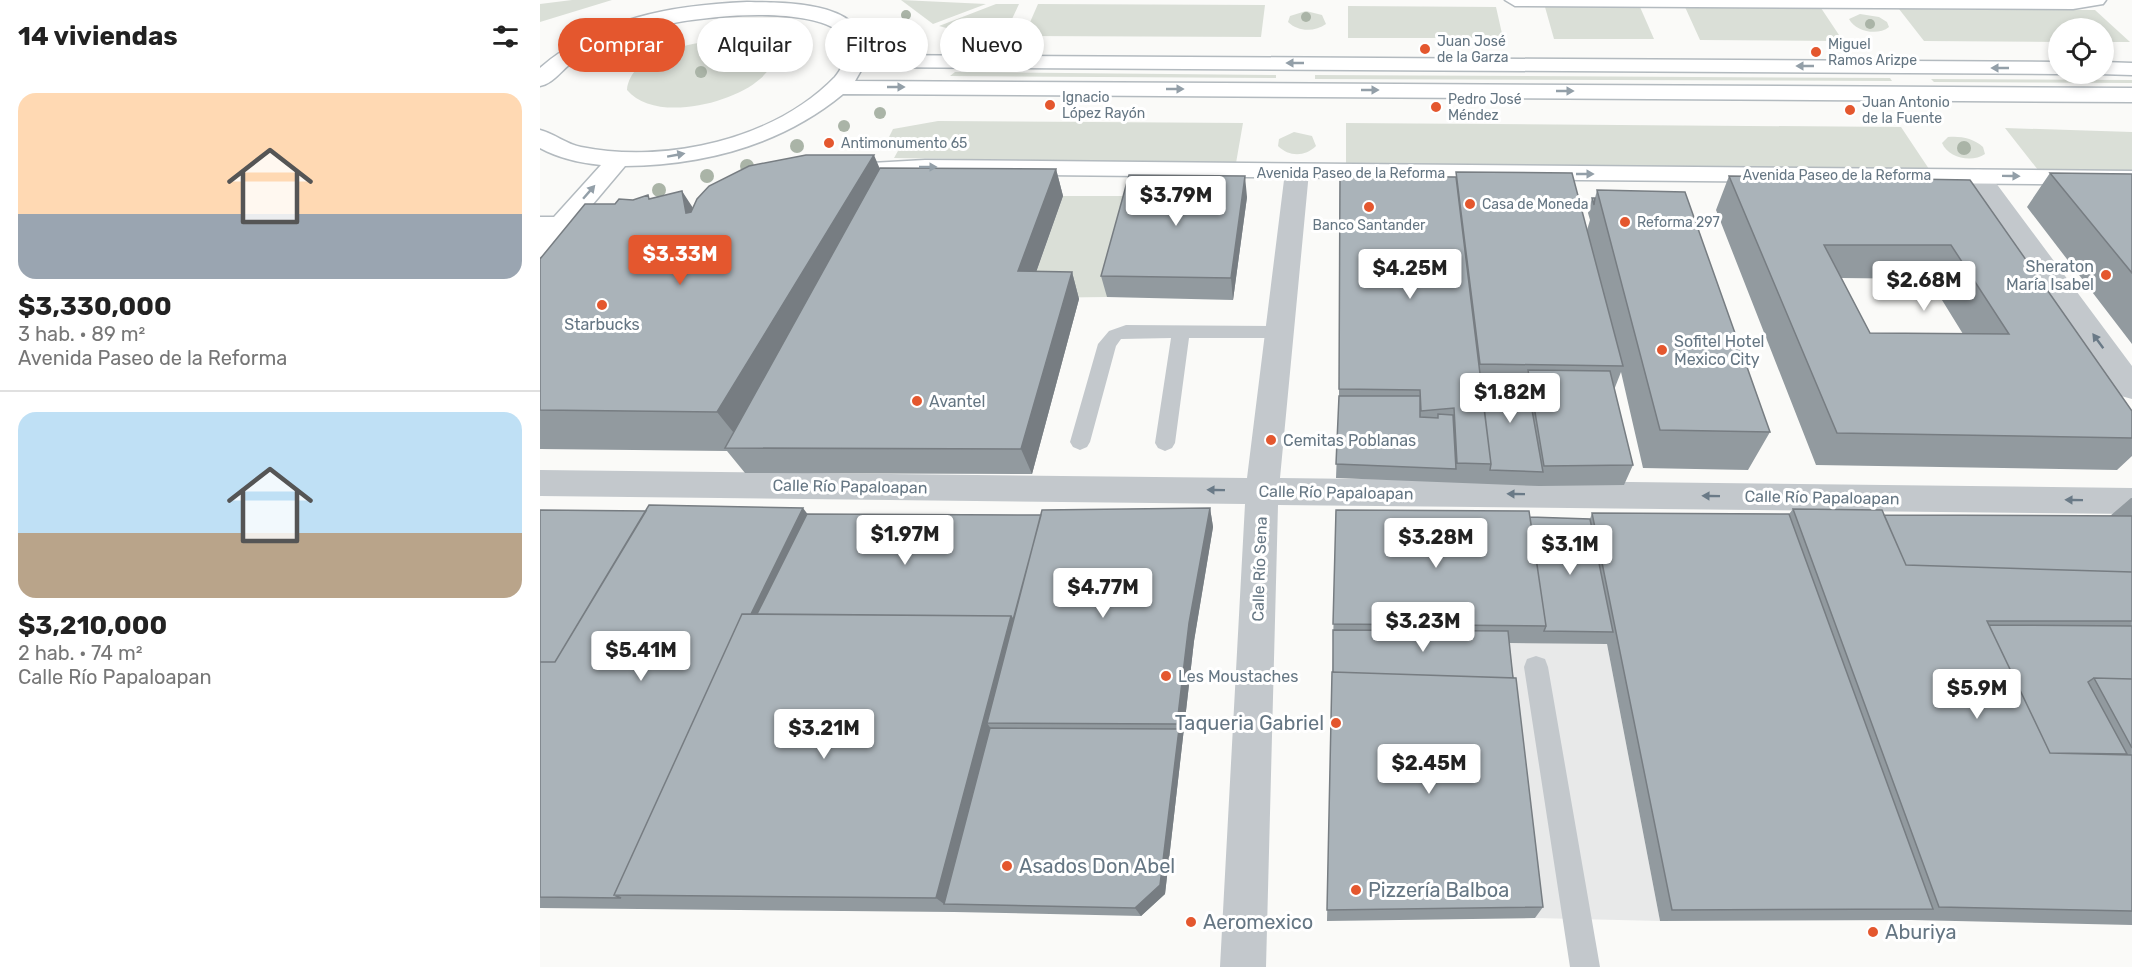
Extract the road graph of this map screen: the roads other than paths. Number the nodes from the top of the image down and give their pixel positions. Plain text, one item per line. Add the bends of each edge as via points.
1 (1515, 0) edge
2 (1659, 0) edge
3 (2096, 0) edge
4 (757, 1) edge
5 (1853, 1) edge
6 (2018, 1) edge
7 (655, 18) edge
8 (832, 18) edge
9 (540, 59) edge
10 (558, 59) edge
11 (928, 61) edge
12 (558, 64) edge
13 (2048, 68) edge
14 (2114, 68) edge
15 (2132, 69) edge
16 (848, 72) edge
17 (540, 80) edge
18 (838, 87) junction
19 (2132, 95) edge
20 (540, 137) edge
21 (618, 160) junction
22 (1297, 172) junction
23 (826, 175) edge
24 (1978, 176) junction
25 (2132, 178) edge
26 (633, 223) edge
27 (550, 225) edge
28 (540, 249) edge
29 (1181, 331) junction
30 (1279, 332) junction
31 (2132, 388) edge
32 (1080, 442) dead end
33 (1165, 443) dead end
34 (540, 483) edge
35 (1262, 491) junction
36 (2132, 501) edge
37 (1536, 667) dead end
38 (1243, 967) edge
39 (1585, 967) edge

1 - 2 main road
2 - 5 main road
3 - 6 main road
4 - 7 main road via 696,8
4 - 8 main road via 815,10
5 - 6 main road
9 - 10 main road
13 -> 11 main road
12 - 17 main road
14 - 15 main road
16 - 18 main road
18 -> 19 main road
21 -> 18 main road via 669,157 724,146 775,128 815,106
20 - 21 main road via 576,154
27 -> 21 main road
23 -> 22 main road, Avenida Paseo de la Reforma via 925,167
22 -> 24 main road, Avenida Paseo de la Reforma
22 - 30 street, Calle Río Sena
24 -> 25 main road, Avenida Paseo de la Reforma
31 -> 24 street
26 - 27 main road
27 - 28 main road
29 - 30 lane
29 - 32 lane via 1126,331 1110,339
29 - 33 lane
30 - 35 street, Calle Río Sena
35 -> 34 street, Calle Río Papaloapan
36 -> 35 street, Calle Río Papaloapan
35 - 38 street, Calle Río Sena
37 - 39 lane

